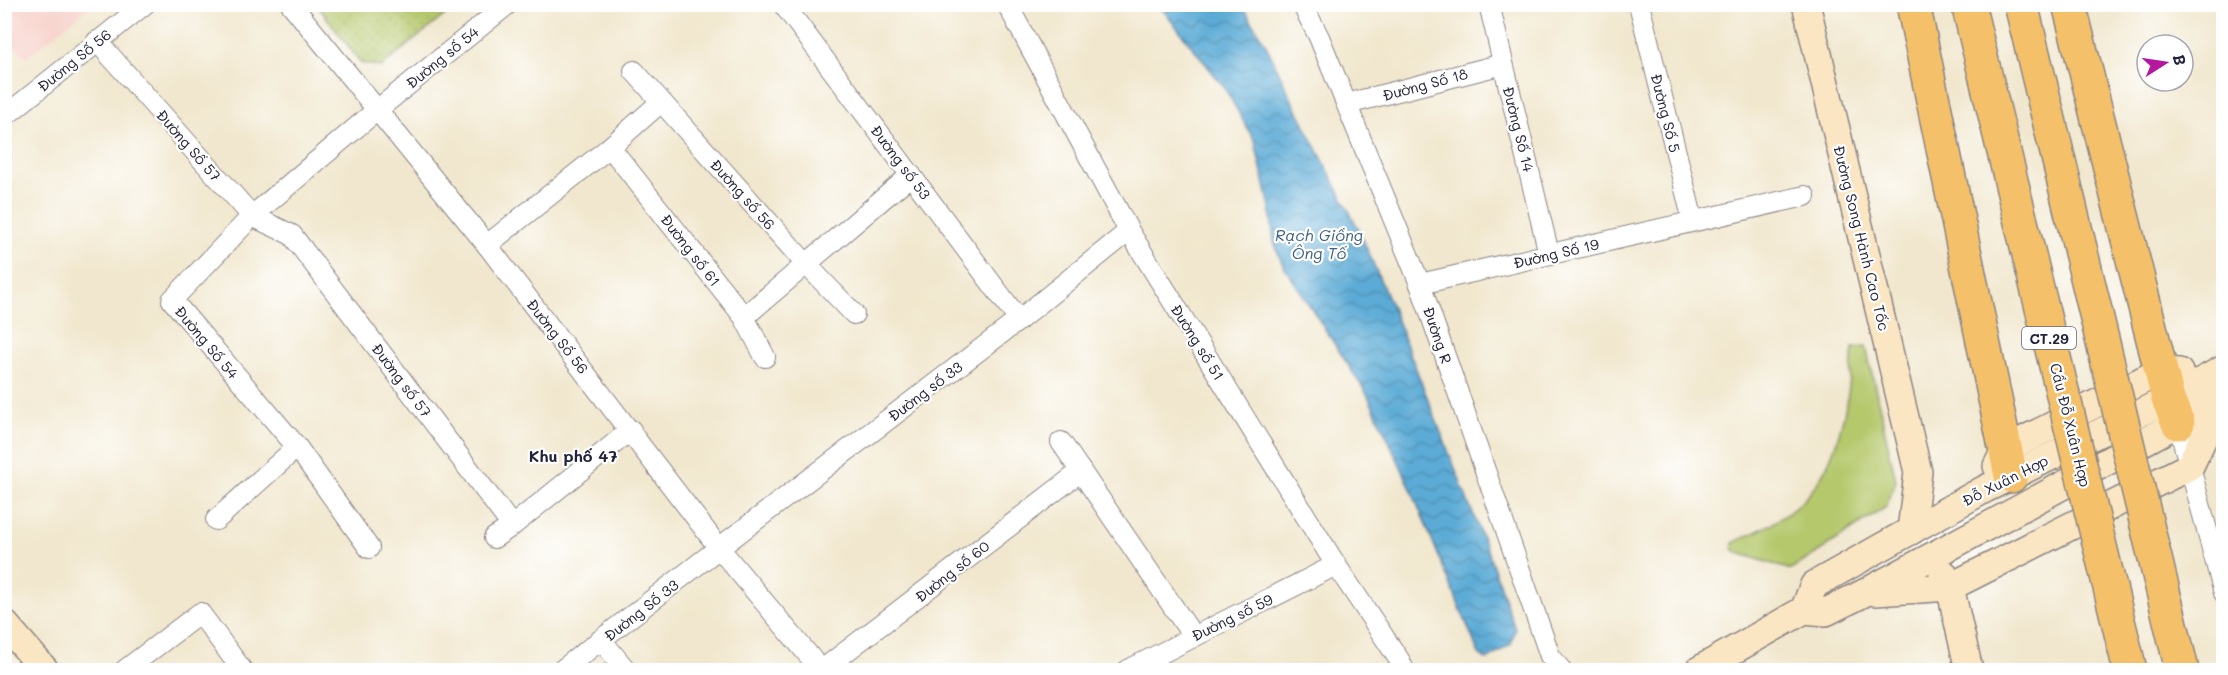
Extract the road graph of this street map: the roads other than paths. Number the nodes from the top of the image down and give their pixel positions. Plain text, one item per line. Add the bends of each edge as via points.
1 (145, 4) edge
2 (291, 4) edge
3 (508, 4) edge
4 (783, 4) edge
5 (1006, 4) edge
6 (1302, 4) edge
7 (1489, 4) edge
8 (1640, 4) edge
9 (1806, 4) edge
10 (1913, 4) edge
11 (1968, 4) edge
12 (2020, 4) edge
13 (2069, 4) edge
14 (98, 41) junction
15 (1503, 64) junction
16 (634, 71) dead end
17 (661, 102) junction
18 (1347, 104) junction
19 (377, 110) junction
20 (4, 117) edge
21 (610, 147) junction
22 (911, 175) junction
23 (1805, 196) dead end
24 (252, 216) junction
25 (1693, 221) junction
26 (1129, 231) junction
27 (292, 235) joint
28 (487, 245) junction
29 (1549, 254) junction
30 (806, 264) junction
31 (1420, 284) junction
32 (854, 314) dead end
33 (744, 318) junction
34 (1019, 320) junction
35 (765, 357) dead end
36 (2221, 383) edge
37 (2169, 398) junction
38 (631, 430) junction
39 (1061, 442) dead end
40 (297, 447) junction
41 (2190, 466) junction
42 (1081, 471) junction
43 (2001, 471) junction
44 (1918, 472) junction
45 (1949, 509) junction
46 (216, 520) dead end
47 (512, 526) junction
48 (1911, 531) junction
49 (494, 538) dead end
50 (369, 548) dead end
51 (719, 548) junction
52 (1935, 555) junction
53 (1336, 565) junction
54 (1950, 587) junction
55 (1866, 592) junction
56 (2223, 593) edge
57 (1804, 610) junction
58 (4, 623) edge
59 (1193, 636) junction
60 (602, 640) junction
61 (45, 670) edge
62 (125, 670) edge
63 (242, 670) edge
64 (562, 670) edge
65 (626, 670) edge
66 (822, 670) edge
67 (1128, 670) edge
68 (1404, 670) edge
69 (1561, 670) edge
70 (1699, 670) edge
71 (1969, 670) edge
72 (2130, 670) edge
73 (2182, 670) edge

1 - 14 street, Đường Số 56
2 - 19 street, Đường Số 56
3 - 19 street, Đường số 54
4 - 22 street, Đường số 53
5 - 26 street, Đường số 51
6 - 18 street, Đường R
7 - 15 street, Đường Số 14
8 - 25 street, Đường Số 5
9 - 44 main road, Đường Song Hành Cao Tốc
10 - 43 highway
11 - 72 highway, Cầu Đỗ Xuân Hợp / CT.29, bridge
12 - 73 highway, CT.29, bridge
13 - 37 highway
14 - 20 street, Đường Số 56
14 - 24 street, Đường Số 57
15 - 18 street, Đường Số 18
15 - 29 street, Đường Số 14
16 - 17 street, Đường số 56
17 - 21 street
17 - 30 street, Đường số 56
18 - 31 street, Đường R
19 - 24 street, Đường Số 54
19 - 28 street, Đường Số 56
21 - 28 street
21 - 33 street, Đường số 61
22 - 30 street
22 - 34 street, Đường số 53
23 - 25 street, Đường Số 19
24 - 27 street, Đường Số 57
24 - 40 street, Đường Số 54 via 172,300
25 - 29 street, Đường Số 19
26 - 34 street, Đường số 33
26 - 53 street, Đường số 51
27 - 47 street, Đường số 57
28 - 38 street, Đường Số 56
29 - 31 street, Đường Số 19
30 - 32 street, Đường số 56
30 - 33 street
31 - 69 street, Đường R via 1550,656
33 - 35 street, Đường số 61
34 - 51 street, Đường số 33
36 - 37 main road
36 - 37 main road
36 - 41 main road
37 - 41 street
37 - 43 main road, Đỗ Xuân Hợp
37 - 52 main road
38 - 47 street
38 - 51 street, Đường Số 56
39 - 42 street
40 - 46 street
40 - 50 street, Đường Số 54
41 - 54 main road
41 - 56 street
42 - 59 street
42 - 66 street, Đường số 60
43 - 45 main road, Đỗ Xuân Hợp
44 - 45 main road, Đường Song Hành Cao Tốc
44 - 48 main road, Đường Song Hành Cao Tốc
45 - 48 main road, Đỗ Xuân Hợp
47 - 49 street
48 - 57 main road, Đỗ Xuân Hợp via 1814,585
51 - 60 street, Đường Số 33
51 - 66 street, Đường Số 56
52 - 54 main road
52 - 55 main road
53 - 59 street, Đường số 59
53 - 68 street, Đường số 51
54 - 55 main road
54 - 71 main road
55 - 57 main road via 1826,612
57 - 70 main road
58 - 61 main road
59 - 67 street, Đường số 59
60 - 64 street, Đường Số 33
60 - 65 street
62 - 63 street via 200,613

